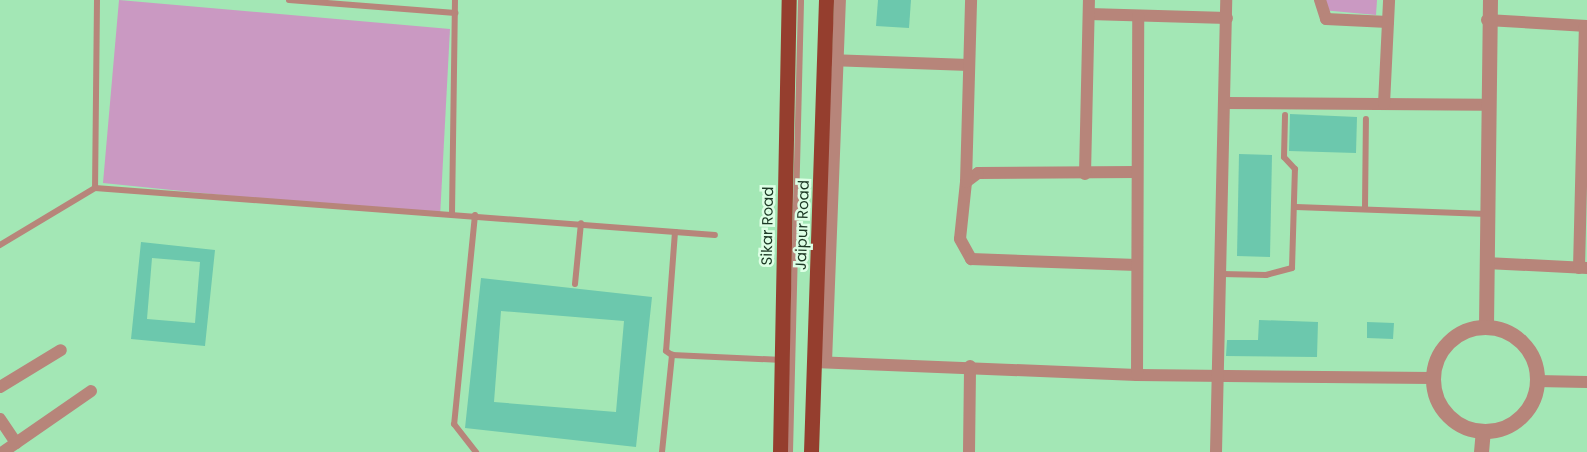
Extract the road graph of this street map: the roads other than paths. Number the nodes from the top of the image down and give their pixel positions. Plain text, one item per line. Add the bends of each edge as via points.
1 (97, 0) edge
2 (289, 0) edge
3 (455, 0) edge
4 (789, 0) edge
5 (801, 0) edge
6 (826, 0) edge
7 (840, 0) edge
8 (971, 0) edge
9 (1089, 0) edge
10 (1226, 0) edge
11 (1320, 0) edge
12 (1389, 0) edge
13 (1490, 0) edge
14 (455, 13) junction
15 (1089, 14) junction
16 (1138, 16) junction
17 (1227, 18) junction
18 (1487, 20) junction
19 (1388, 22) junction
20 (1586, 26) edge
21 (831, 60) junction
22 (969, 65) junction
23 (1225, 103) junction
24 (1384, 104) junction
25 (1485, 105) junction
26 (1285, 115) dead end
27 (1366, 119) dead end
28 (1136, 172) junction
29 (1085, 174) junction
30 (966, 182) junction
31 (95, 188) junction
32 (1296, 207) junction
33 (1365, 208) junction
34 (452, 214) junction
35 (1487, 214) junction
36 (475, 216) junction
37 (581, 223) junction
38 (675, 232) junction
39 (716, 235) dead end
40 (0, 245) edge
41 (1486, 263) junction
42 (1137, 265) junction
43 (1583, 268) edge
44 (1222, 274) junction
45 (574, 284) dead end
46 (1486, 326) junction
47 (61, 350) dead end
48 (672, 355) junction
49 (783, 360) junction
50 (820, 362) junction
51 (970, 366) junction
52 (1137, 375) junction
53 (1220, 376) junction
54 (1432, 378) junction
55 (1537, 381) junction
56 (1587, 382) edge
57 (0, 387) edge
58 (91, 391) dead end
59 (0, 419) edge
60 (1483, 431) junction
61 (16, 443) junction
62 (3, 452) edge
63 (476, 452) edge
64 (662, 452) edge
65 (780, 452) edge
66 (790, 452) edge
67 (811, 452) edge
68 (969, 452) edge
69 (1216, 452) edge
70 (1481, 452) edge

1 - 31 lane
2 - 14 lane
3 - 14 lane
4 - 49 main road, Sikar Road
5 - 66 lane
6 - 21 main road, Jaipur Road
7 - 21 street
8 - 22 street
9 - 15 street
10 - 17 street
11 - 19 street via 1326,19
12 - 19 street
13 - 18 street
14 - 34 lane
15 - 16 street
15 - 29 street
16 - 17 street
16 - 28 street
17 - 23 street
18 - 20 street
18 - 25 street
19 - 24 street
20 - 43 street
21 - 22 street
21 - 50 main road, Jaipur Road
22 - 30 street
23 - 24 street
23 - 44 street
24 - 25 street
25 - 35 street
26 - 32 lane via 1284,157 1295,169
27 - 33 lane
28 - 29 street
28 - 42 street
29 - 30 street via 996,170
30 - 42 street via 960,239 971,260
31 - 34 lane
31 - 40 lane
32 - 33 lane
32 - 44 lane via 1292,268 1266,275
33 - 35 lane
34 - 36 lane
35 - 41 street
36 - 37 lane
36 - 63 lane via 454,424
37 - 38 lane
37 - 45 lane
38 - 39 lane
38 - 48 lane via 666,351
41 - 43 street
41 - 46 street
42 - 52 street
44 - 53 street
46 - 54 street via 1456,334 1444,346
46 - 55 street via 1518,338 1531,353
47 - 57 street
48 - 49 lane
48 - 64 lane
49 - 65 main road, Sikar Road
50 - 51 street
50 - 67 main road, Jaipur Road
51 - 52 street
51 - 68 street
52 - 53 street
53 - 54 street
53 - 69 street
54 - 60 street via 1443,411 1462,425
55 - 56 street
55 - 60 street via 1527,410 1513,422
58 - 61 street
59 - 61 street
60 - 70 street
61 - 62 street

